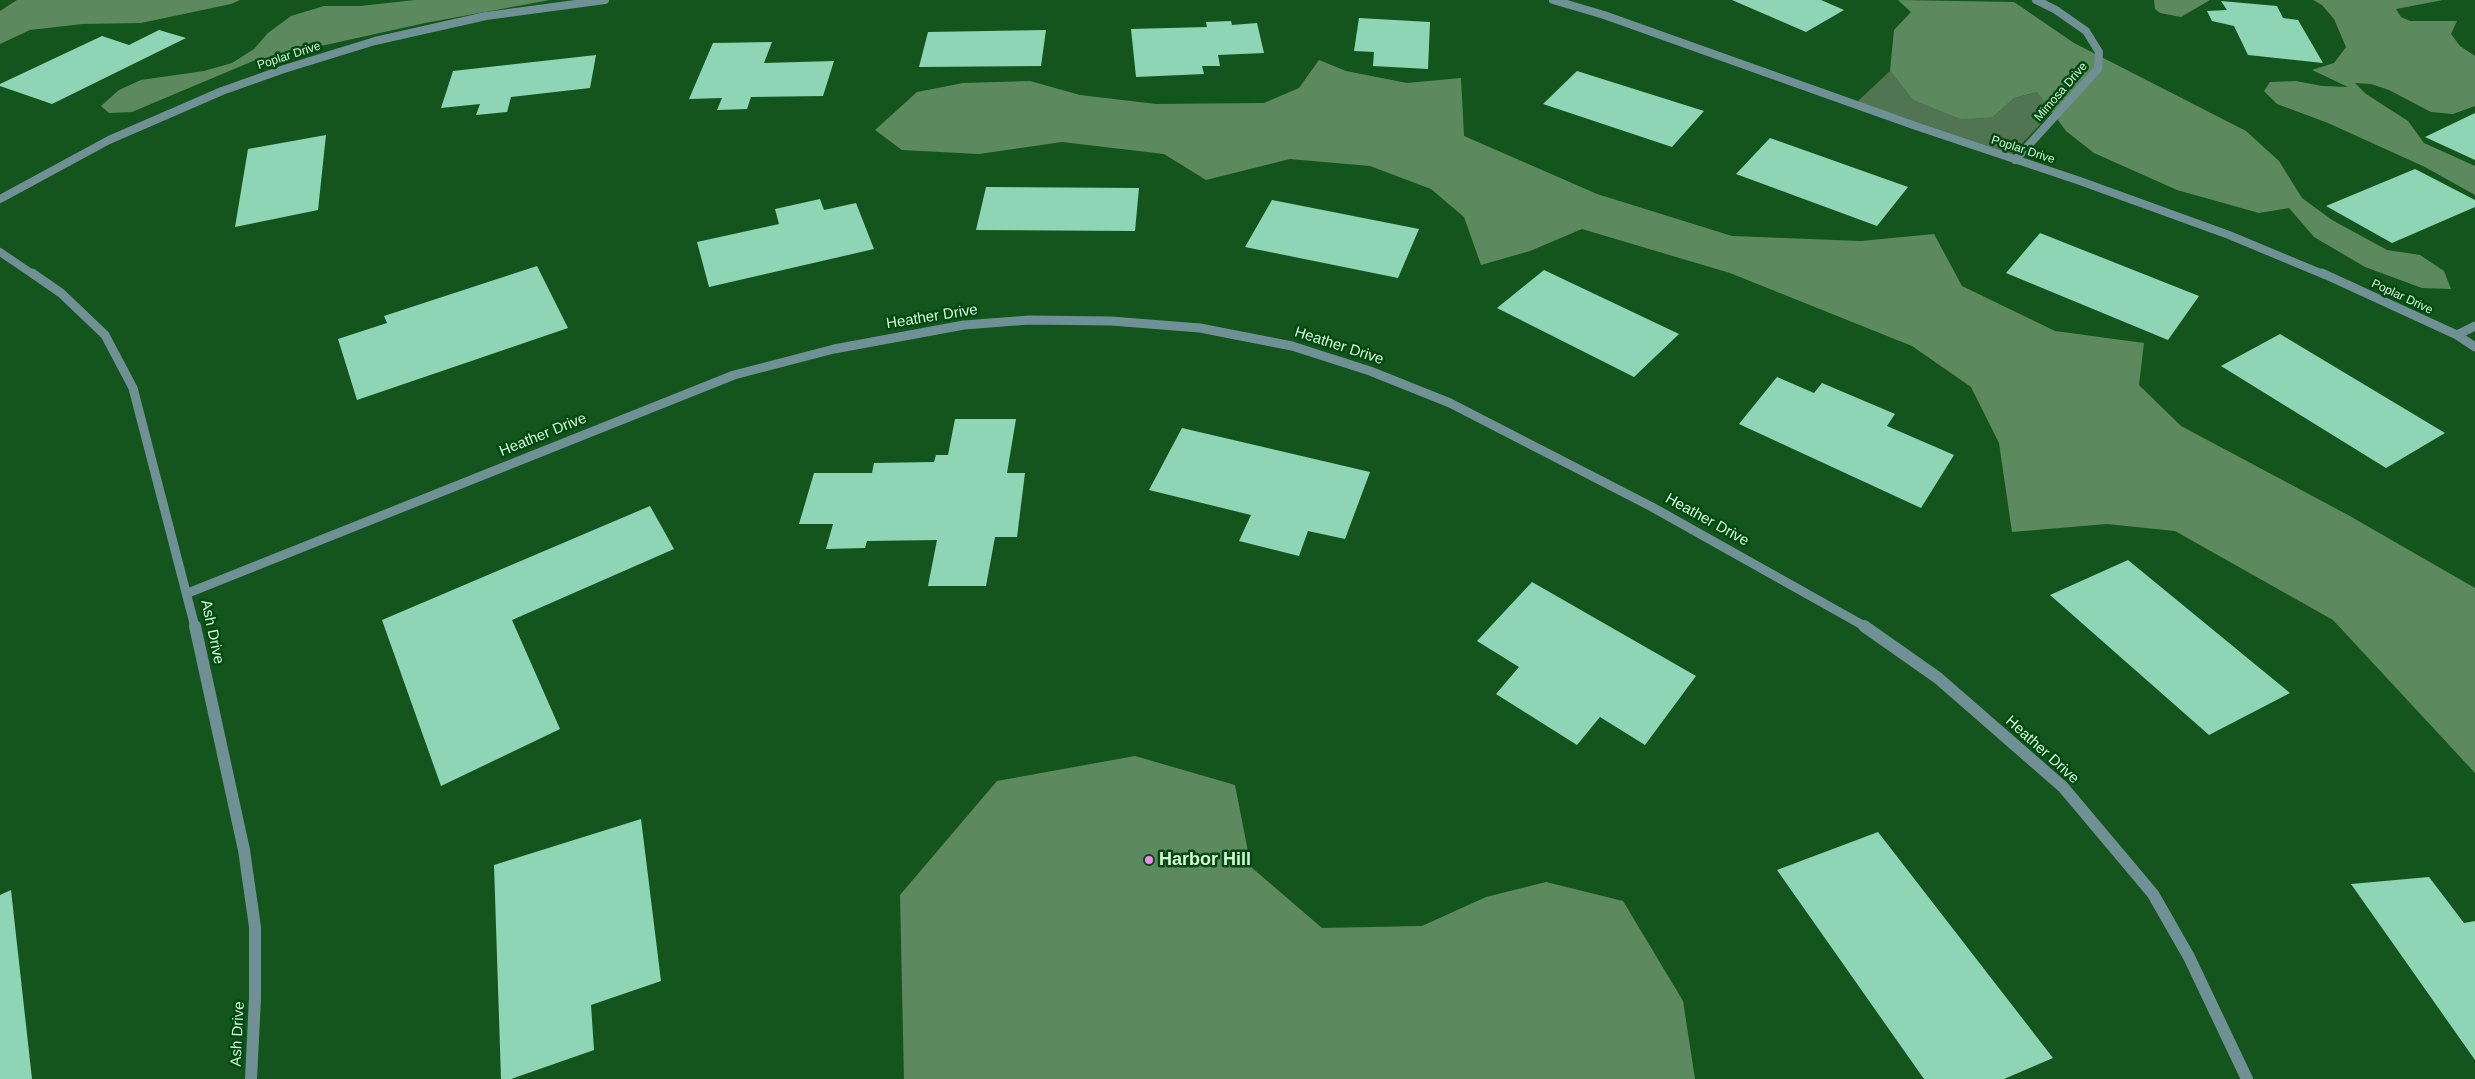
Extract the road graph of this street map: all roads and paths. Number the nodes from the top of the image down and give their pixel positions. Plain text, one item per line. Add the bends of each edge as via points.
1 (605, 0) edge
2 (1553, 0) edge
3 (2036, 0) edge
4 (2015, 160) junction
5 (0, 199) edge
6 (0, 252) edge
7 (2475, 326) edge
8 (2457, 335) junction
9 (2475, 347) edge
10 (188, 593) junction
11 (251, 1079) edge
12 (2247, 1079) edge

1 - 5 street, Poplar Drive via 486,16 375,41 284,69 222,91 109,140
2 - 4 street, Poplar Drive via 1604,15
3 - 4 street, Mimosa Drive via 2086,31 2098,52 2098,69
4 - 8 street, Poplar Drive via 2238,239 2348,284
6 - 10 street, Ash Drive via 61,293 105,334 133,388
7 - 8 street
8 - 9 street, Poplar Drive
10 - 11 street, Ash Drive via 244,850 254,927
10 - 12 street, Heather Drive via 734,375 834,349 964,325 1029,320 1111,321 1200,328 1292,346 1370,371 1450,403 1652,506 1860,623 1938,678 2062,787 2153,894 2189,957

